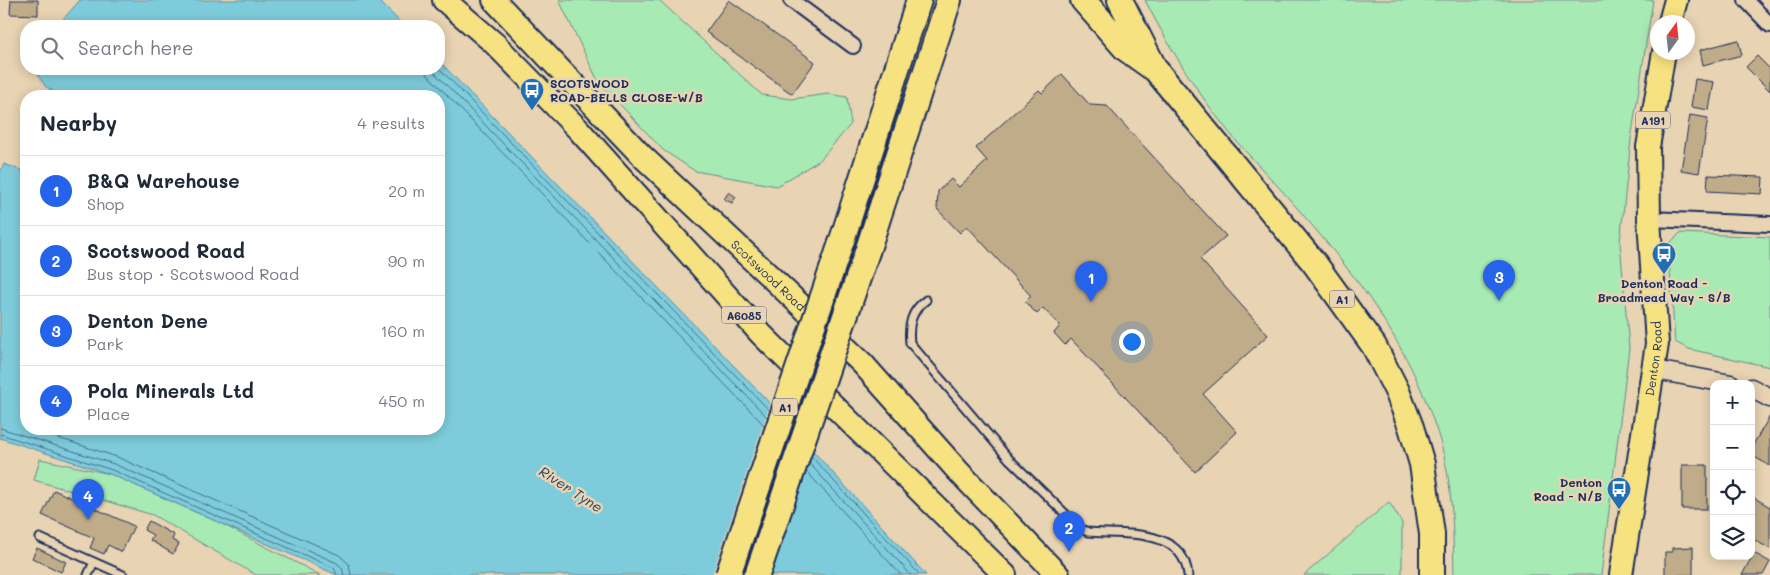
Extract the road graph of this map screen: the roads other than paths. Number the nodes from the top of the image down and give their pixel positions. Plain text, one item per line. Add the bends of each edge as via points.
1 (444, 0) edge
2 (494, 0) edge
3 (791, 0) edge
4 (920, 0) edge
5 (948, 0) edge
6 (1083, 0) edge
7 (1120, 0) edge
8 (1676, 0) edge
9 (1746, 0) edge
10 (1672, 15) edge
11 (1770, 25) edge
12 (853, 46) dead end
13 (1663, 60) edge
14 (1155, 70) junction
15 (1649, 219) junction
16 (1770, 224) edge
17 (926, 300) dead end
18 (1655, 370) junction
19 (1710, 380) edge
20 (1755, 390) edge
21 (1770, 398) edge
22 (40, 538) dead end
23 (94, 562) junction
24 (88, 575) edge
25 (123, 575) edge
26 (728, 575) edge
27 (757, 575) edge
28 (1005, 575) edge
29 (1058, 575) edge
30 (1188, 575) edge
31 (1432, 575) edge
32 (1621, 575) edge

1 - 28 main road, A6085 via 494,43 578,129 761,334
2 - 29 main road, Scotswood Road via 642,156 862,363 958,471
3 - 12 street
4 - 26 highway, A1, bridge
5 - 27 highway, A1, bridge via 868,249
6 - 14 highway, A1 via 1126,49
7 - 14 highway, A1
8 - 10 main road
9 - 11 street
13 - 15 main road, Denton Road / A191 via 1648,147
14 - 31 highway, A1 via 1315,264 1374,346 1397,392 1422,464 1432,534
15 - 16 street
15 - 18 main road, Denton Road / A191 via 1658,324
17 - 30 lane via 912,314 909,326 914,350 1010,459 1081,529 1162,538 1179,552
18 - 19 street
18 - 32 main road, Denton Road / A191
20 - 21 street
22 - 23 lane
23 - 24 lane
23 - 25 lane

